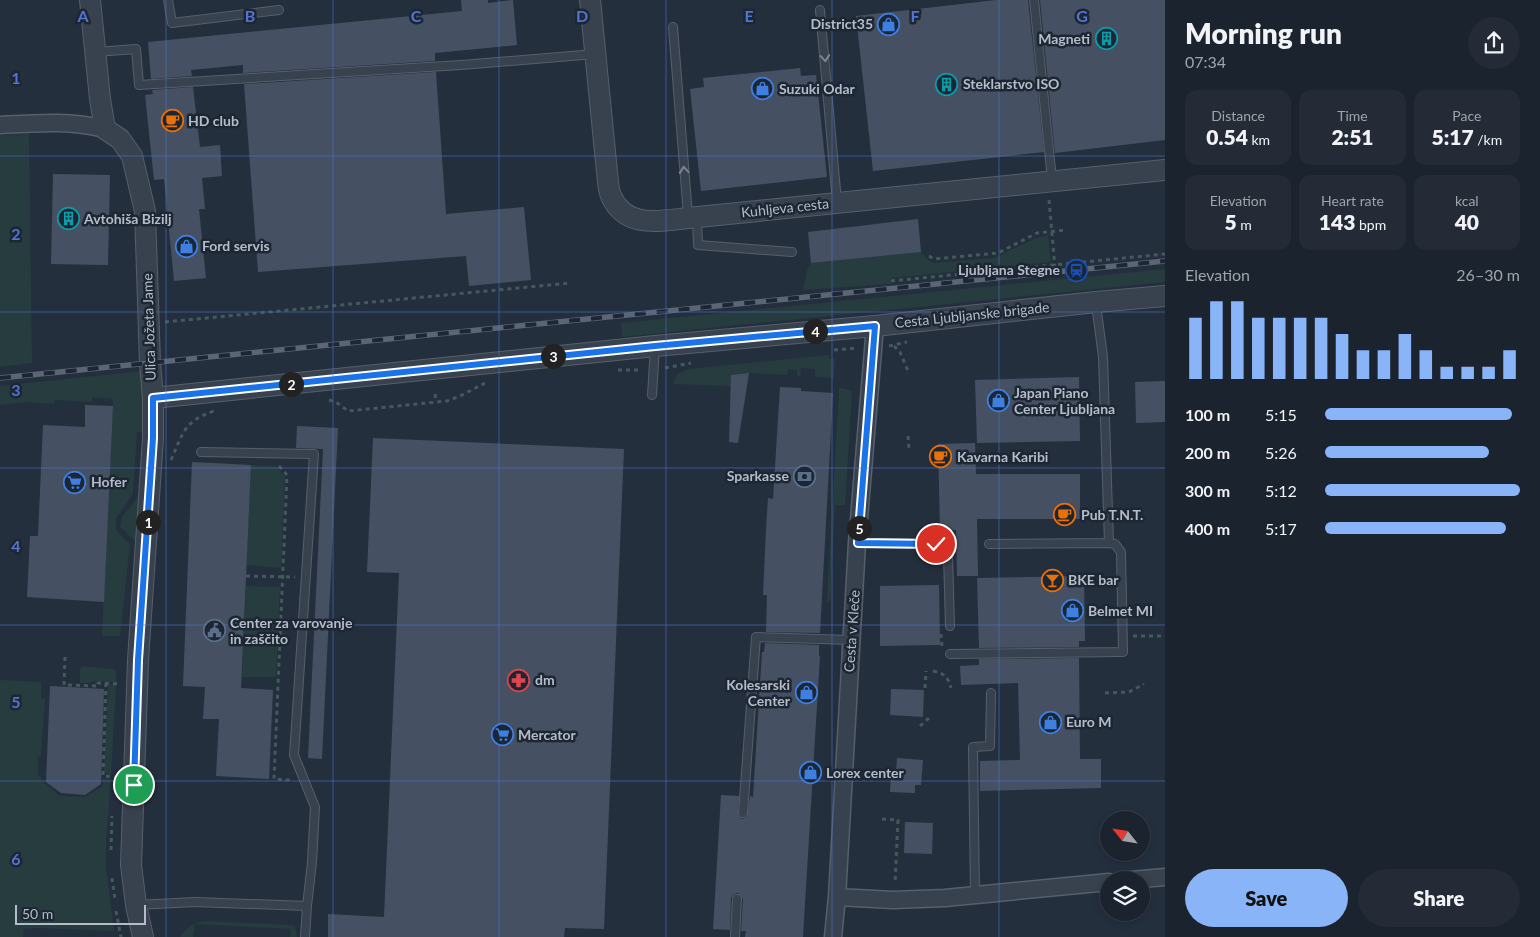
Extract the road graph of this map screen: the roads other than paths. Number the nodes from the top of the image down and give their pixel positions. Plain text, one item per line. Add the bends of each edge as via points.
1 (90, 0) edge
2 (168, 0) edge
3 (590, 0) edge
4 (1034, 0) edge
5 (279, 10) dead end
6 (820, 10) dead end
7 (673, 27) dead end
8 (94, 52) junction
9 (595, 54) junction
10 (0, 125) edge
11 (105, 129) junction
12 (1165, 170) edge
13 (1050, 182) junction
14 (837, 203) junction
15 (693, 218) junction
16 (792, 252) dead end
17 (1165, 296) edge
18 (1096, 302) junction
19 (875, 326) junction
20 (655, 346) junction
21 (652, 395) dead end
22 (153, 398) junction
23 (201, 452) dead end
24 (858, 543) junction
25 (1109, 543) junction
26 (989, 544) dead end
27 (950, 626) dead end
28 (852, 640) junction
29 (950, 654) dead end
30 (990, 693) dead end
31 (743, 813) dead end
32 (1165, 876) edge
33 (1150, 878) edge
34 (1100, 883) edge
35 (974, 895) junction
36 (837, 896) junction
37 (737, 899) dead end
38 (136, 904) junction
39 (307, 906) junction
40 (142, 937) edge
41 (305, 937) edge
42 (735, 937) edge
43 (833, 937) edge

1 - 8 street
2 - 5 lane via 172,23
3 - 9 street, Kuhljeva cesta
4 - 13 lane
6 -> 14 lane
15 -> 7 lane
8 - 9 lane via 136,50 139,85 461,66
8 - 11 street
9 - 15 street, Kuhljeva cesta via 610,195 618,208 631,218 644,222
10 - 11 street via 87,124
11 - 22 street, Ulica Jožeta Jame via 120,139 132,156 145,211
12 - 13 street, Kuhljeva cesta
13 - 14 street, Kuhljeva cesta
14 - 15 street, Kuhljeva cesta
15 - 16 lane via 698,245
17 - 18 street, Cesta Ljubljanske brigade
18 - 19 street, Cesta Ljubljanske brigade
18 - 25 lane via 1103,357
19 - 20 street, Cesta Ljubljanske brigade
19 - 24 street, Cesta v Kleče
20 - 21 lane
20 - 22 street, Cesta Ljubljanske brigade
22 - 38 street, Ulica Jožeta Jame via 133,794 131,865
23 - 39 lane via 314,454 294,755 315,807
24 - 27 lane via 936,544 948,556
24 - 28 street, Cesta v Kleče
25 - 26 lane
25 - 29 lane via 1115,544 1121,552 1123,652
28 - 31 lane via 756,637
28 - 36 street, Cesta v Kleče
30 - 35 lane via 990,746 973,747
32 - 33 street
34 - 35 street
35 - 36 street via 893,900
36 - 43 street, Cesta v Kleče
37 - 42 lane
38 - 39 lane via 195,902
38 - 40 street, Ulica Jožeta Jame
39 - 41 lane

